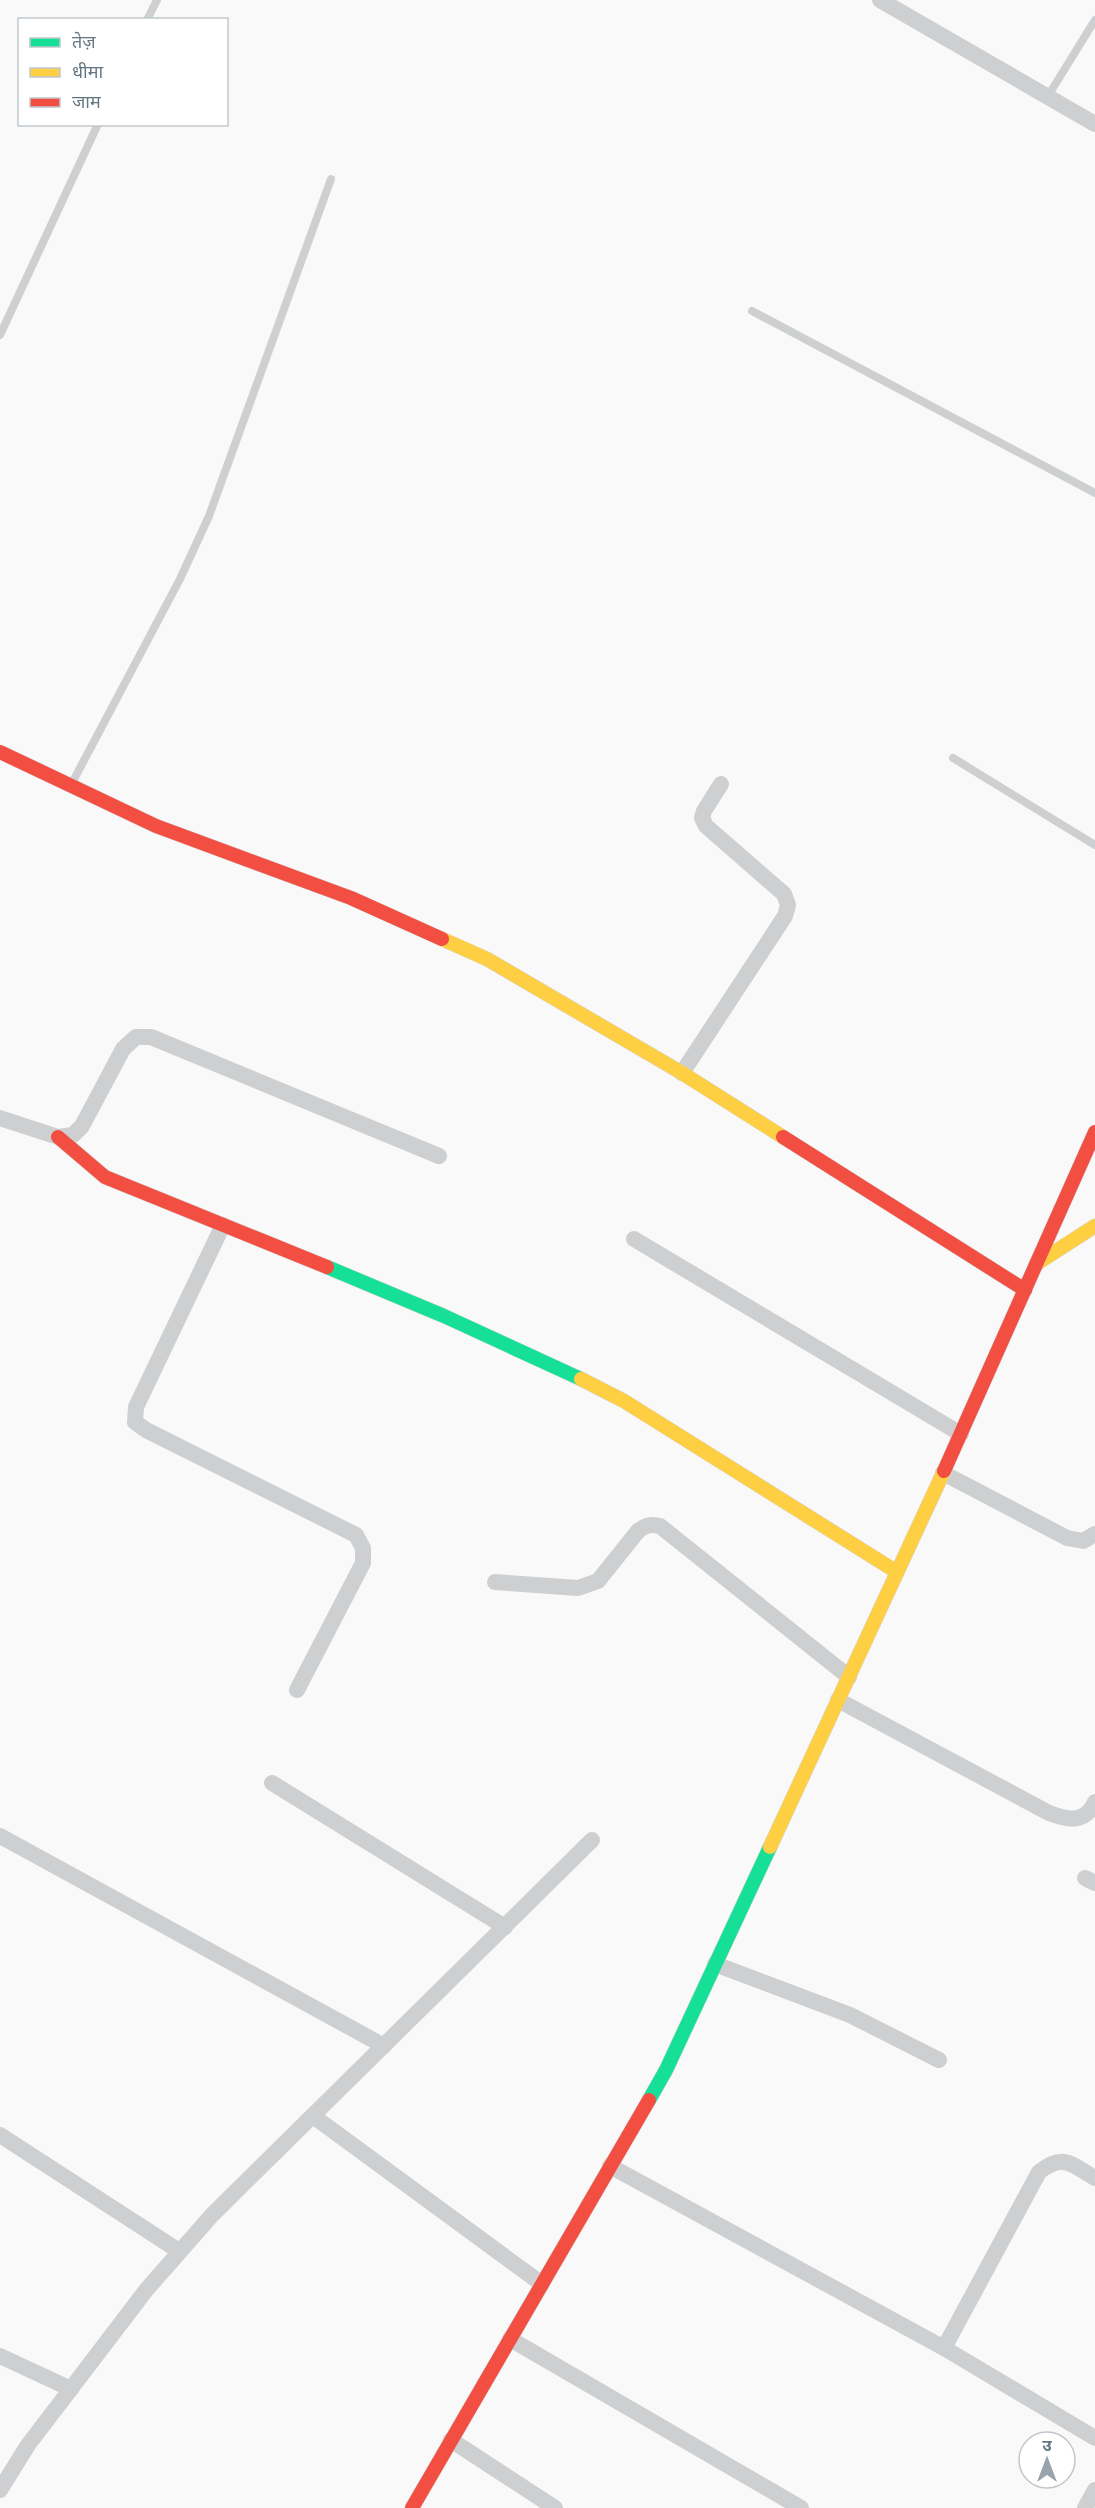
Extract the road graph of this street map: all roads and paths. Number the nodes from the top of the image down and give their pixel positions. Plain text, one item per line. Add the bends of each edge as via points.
1 (157, 0) edge
2 (880, 0) edge
3 (148, 18) edge
4 (1095, 20) edge
5 (1048, 96) junction
6 (1095, 124) edge
7 (97, 126) edge
8 (332, 179) dead end
9 (752, 311) dead end
10 (0, 335) edge
11 (1095, 493) edge
12 (0, 752) edge
13 (953, 758) dead end
14 (721, 784) dead end
15 (71, 785) junction
16 (1095, 845) edge
17 (682, 1073) junction
18 (0, 1118) edge
19 (1095, 1132) edge
20 (58, 1137) junction
21 (439, 1156) dead end
22 (223, 1225) junction
23 (1095, 1226) edge
24 (634, 1239) dead end
25 (1036, 1264) junction
26 (1024, 1290) junction
27 (961, 1434) junction
28 (943, 1473) junction
29 (1095, 1534) edge
30 (897, 1572) junction
31 (495, 1582) dead end
32 (849, 1677) junction
33 (297, 1690) dead end
34 (838, 1700) junction
35 (272, 1783) dead end
36 (1095, 1802) edge
37 (0, 1836) edge
38 (592, 1840) dead end
39 (504, 1927) junction
40 (716, 1964) junction
41 (384, 2046) junction
42 (939, 2060) dead end
43 (313, 2115) junction
44 (0, 2135) edge
45 (610, 2166) junction
46 (1095, 2178) edge
47 (179, 2251) junction
48 (542, 2284) junction
49 (510, 2339) junction
50 (944, 2348) junction
51 (0, 2356) edge
52 (71, 2389) junction
53 (1095, 2438) edge
54 (451, 2440) junction
55 (0, 2490) edge
56 (1095, 2490) edge
57 (411, 2508) edge
58 (555, 2508) edge
59 (801, 2508) edge
60 (1084, 2508) edge

1 - 3 lane
2 - 5 street
4 - 5 lane
5 - 6 street
7 - 10 lane
8 - 15 lane via 209,516
9 - 11 lane
12 - 15 street
13 - 16 lane
14 - 17 street via 704,811 706,826 784,894 788,905 785,916
15 - 17 street via 156,826 351,898 466,949
17 - 26 street
18 - 20 street
19 - 25 street
20 - 21 street via 73,1135 82,1126 123,1049 136,1037 151,1037
20 - 22 street via 105,1177
22 - 30 street via 380,1287 624,1401
22 - 33 street via 136,1407 135,1422 356,1535 363,1548 363,1563
23 - 25 street
24 - 27 street
25 - 26 street
26 - 27 street
27 - 28 street
28 - 29 street via 1067,1538 1083,1541
28 - 30 street
30 - 32 street
31 - 32 street via 590,1586 638,1531 646,1525 660,1526
32 - 34 street
34 - 36 street via 1066,1820 1078,1820
34 - 40 street
35 - 39 street
37 - 41 street
38 - 39 street
39 - 41 street
40 - 42 street via 850,2015
40 - 45 street via 666,2070
41 - 43 street
43 - 47 street
43 - 48 street
44 - 47 street
45 - 48 street
45 - 50 street
46 - 50 street via 1066,2161 1052,2162 1039,2172
47 - 52 street
48 - 49 street
49 - 54 street
49 - 59 street
50 - 53 street
51 - 52 street
52 - 55 street
54 - 57 street
54 - 58 street
56 - 60 street

